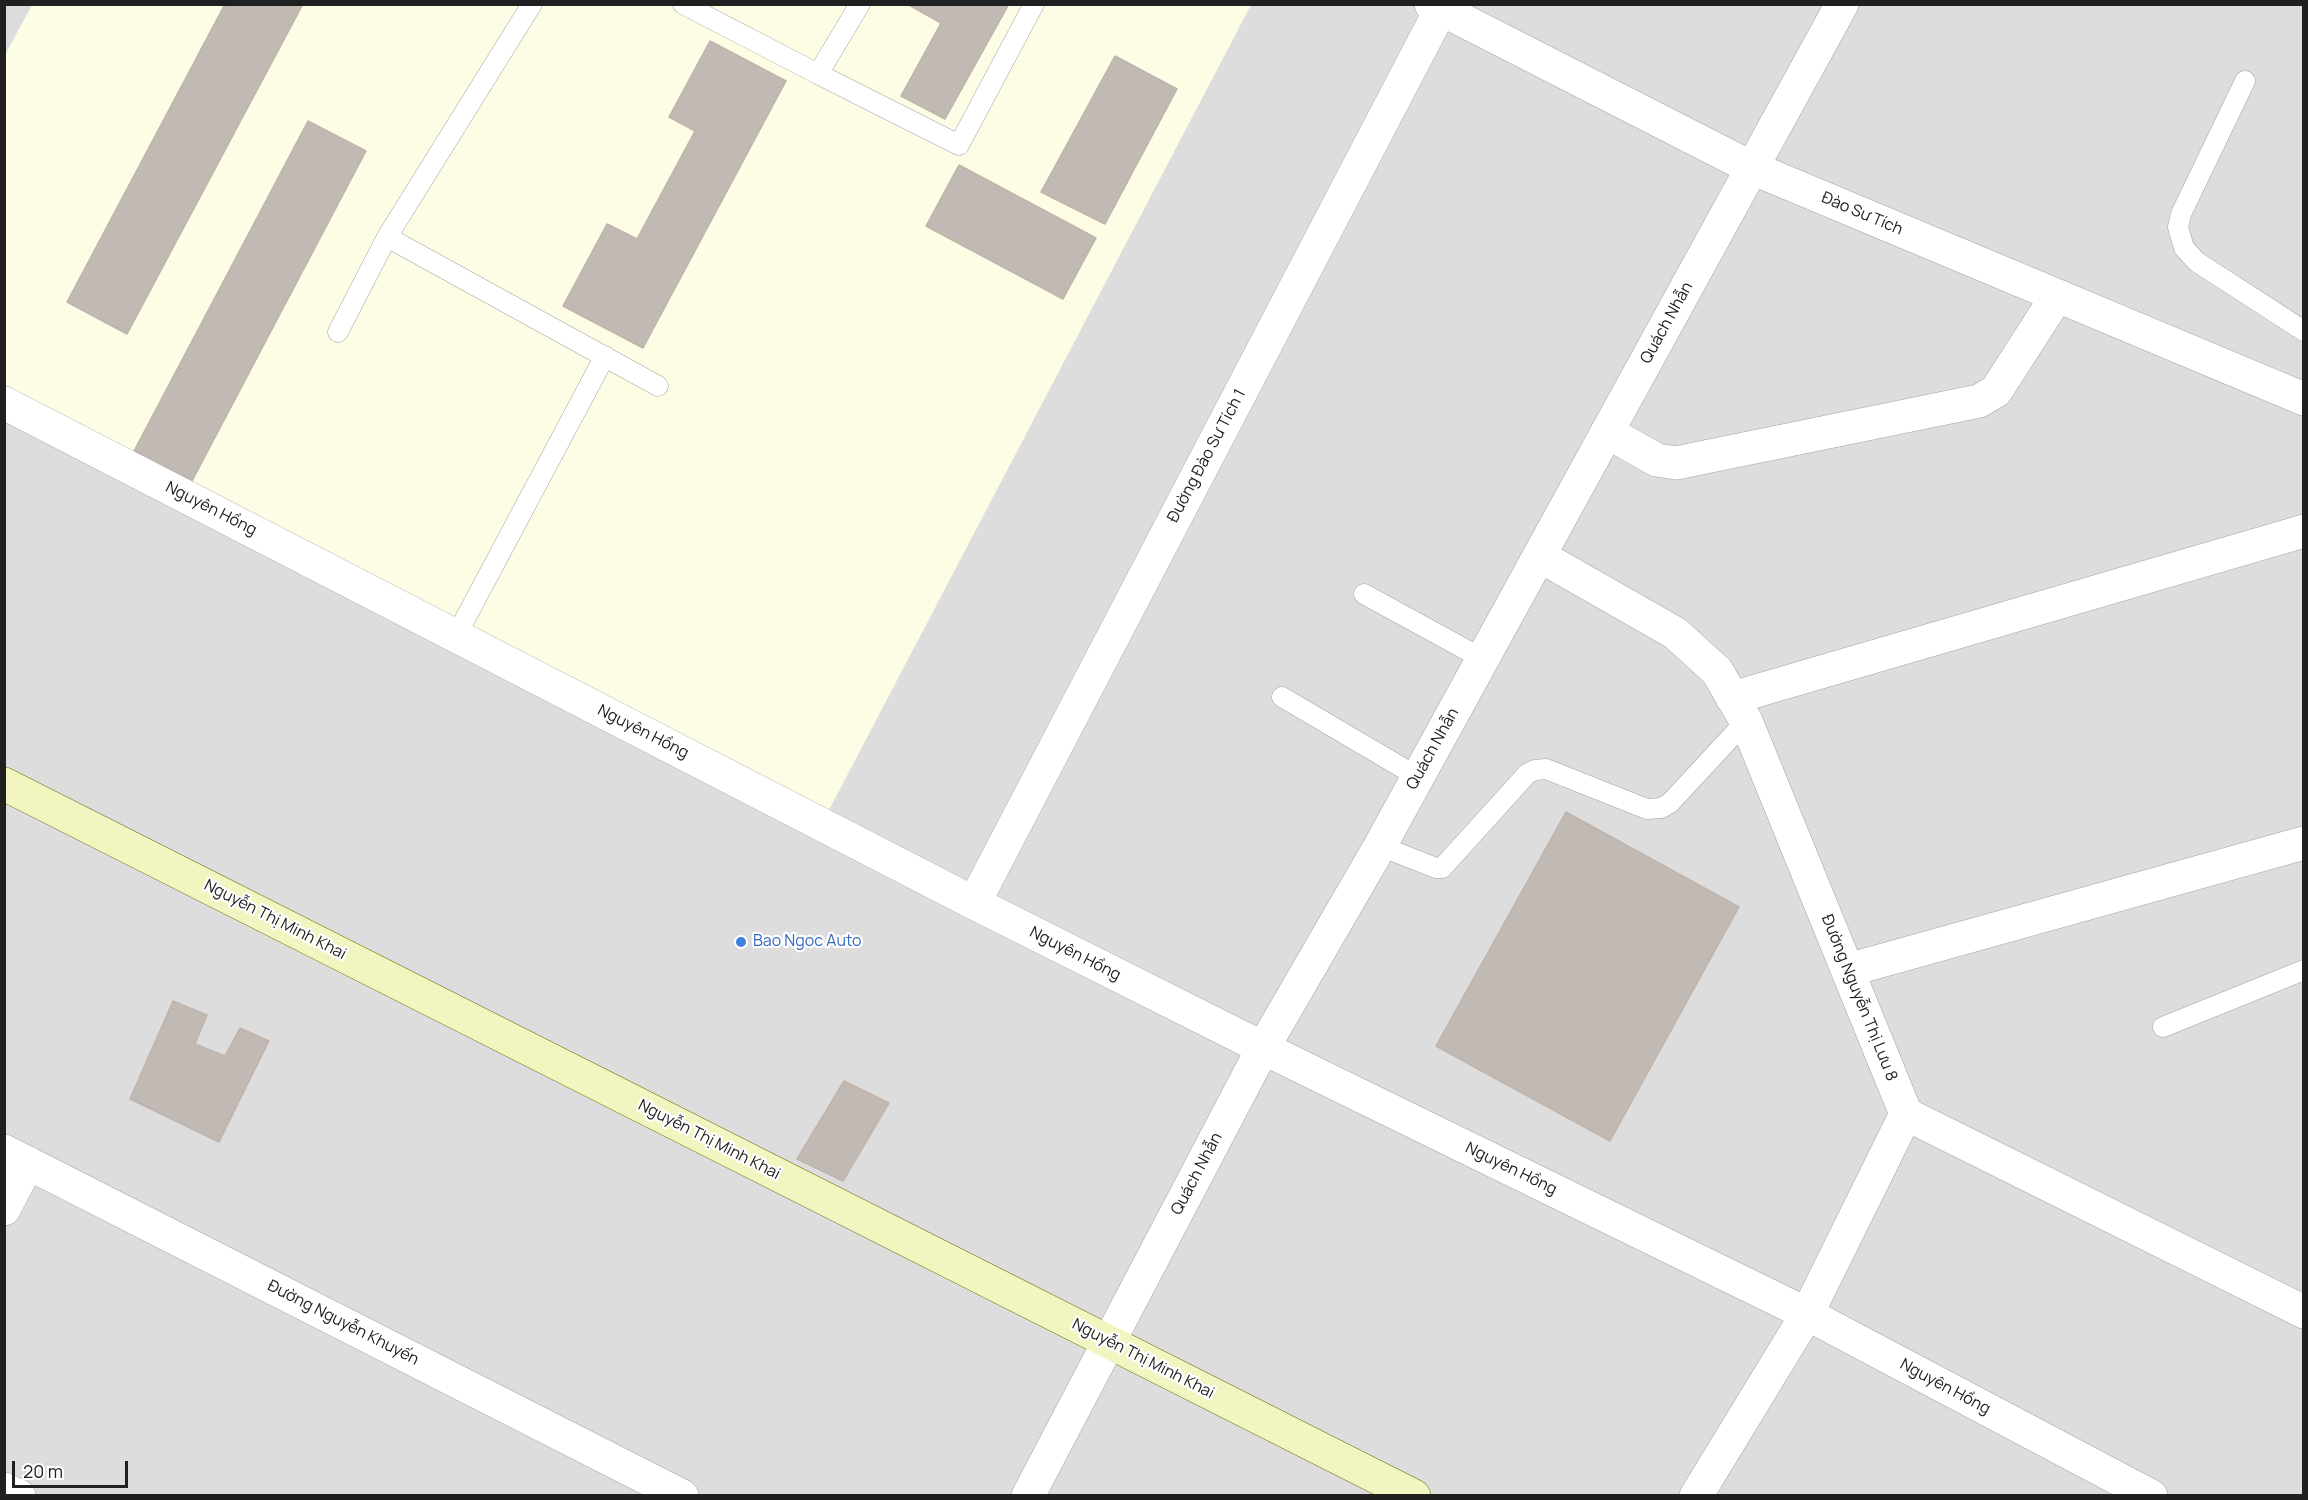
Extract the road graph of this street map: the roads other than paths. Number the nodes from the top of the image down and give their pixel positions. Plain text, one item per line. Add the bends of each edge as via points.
1 (532, 4) edge
2 (683, 4) edge
3 (860, 4) edge
4 (1034, 4) edge
5 (1842, 4) edge
6 (1436, 7) edge
7 (818, 74) junction
8 (2245, 81) dead end
9 (1752, 168) junction
10 (387, 237) junction
11 (2057, 296) junction
12 (2304, 331) edge
13 (338, 332) dead end
14 (605, 356) junction
15 (658, 386) dead end
16 (2303, 398) edge
17 (4, 403) edge
18 (1607, 432) junction
19 (2304, 531) edge
20 (1540, 556) junction
21 (1364, 594) dead end
22 (456, 636) junction
23 (1483, 659) junction
24 (1282, 697) dead end
25 (1739, 709) junction
26 (1418, 777) junction
27 (4, 784) edge
28 (2304, 843) edge
29 (1380, 846) junction
30 (974, 903) junction
31 (1848, 970) junction
32 (2304, 970) edge
33 (2163, 1028) dead end
34 (1263, 1048) junction
35 (1906, 1114) junction
36 (16, 1157) edge
37 (4, 1209) edge
38 (2304, 1312) edge
39 (1807, 1314) junction
40 (1109, 1341) junction
41 (4, 1489) edge
42 (677, 1494) edge
43 (19, 1496) edge
44 (1028, 1496) edge
45 (1414, 1496) edge
46 (1696, 1496) edge
47 (2151, 1496) edge

1 - 10 lane
2 - 7 lane
3 - 7 lane
4 - 7 lane via 959,145
5 - 9 street, Quách Nhẫn
6 - 9 street, Đào Sư Tích
6 - 30 street, Đường Đào Sư Tích 1
8 - 12 lane via 2178,227 2184,248 2197,262
9 - 11 street, Đào Sư Tích
9 - 18 street, Quách Nhẫn
10 - 13 lane
10 - 14 lane
11 - 16 street, Đào Sư Tích
11 - 18 street via 1996,391 1979,401 1676,463 1657,460
14 - 15 lane
14 - 22 lane
17 - 22 street, Nguyên Hồng
18 - 20 street, Quách Nhẫn
19 - 25 street
20 - 23 street, Quách Nhẫn
20 - 25 street, Đường Nguyễn Thị Lưu 8 via 1675,633 1717,671
21 - 23 lane
22 - 30 street, Nguyên Hồng
23 - 26 street, Quách Nhẫn
24 - 26 lane
25 - 29 lane via 1670,803 1660,808 1647,809 1546,770 1535,770 1527,774 1442,868
25 - 31 street, Đường Nguyễn Thị Lưu 8
26 - 29 street, Quách Nhẫn
27 - 40 main road, Nguyễn Thị Minh Khai
28 - 31 street
29 - 34 street, Quách Nhẫn
30 - 34 street, Nguyên Hồng
31 - 35 street, Đường Nguyễn Thị Lưu 8
32 - 33 lane
34 - 39 street, Nguyên Hồng
34 - 40 street, Quách Nhẫn
35 - 38 street
35 - 39 street
36 - 37 street
36 - 42 street, Đường Nguyễn Khuyến
39 - 46 street
39 - 47 street, Nguyên Hồng
40 - 44 street, Quách Nhẫn
40 - 45 main road, Nguyễn Thị Minh Khai
41 - 43 street

